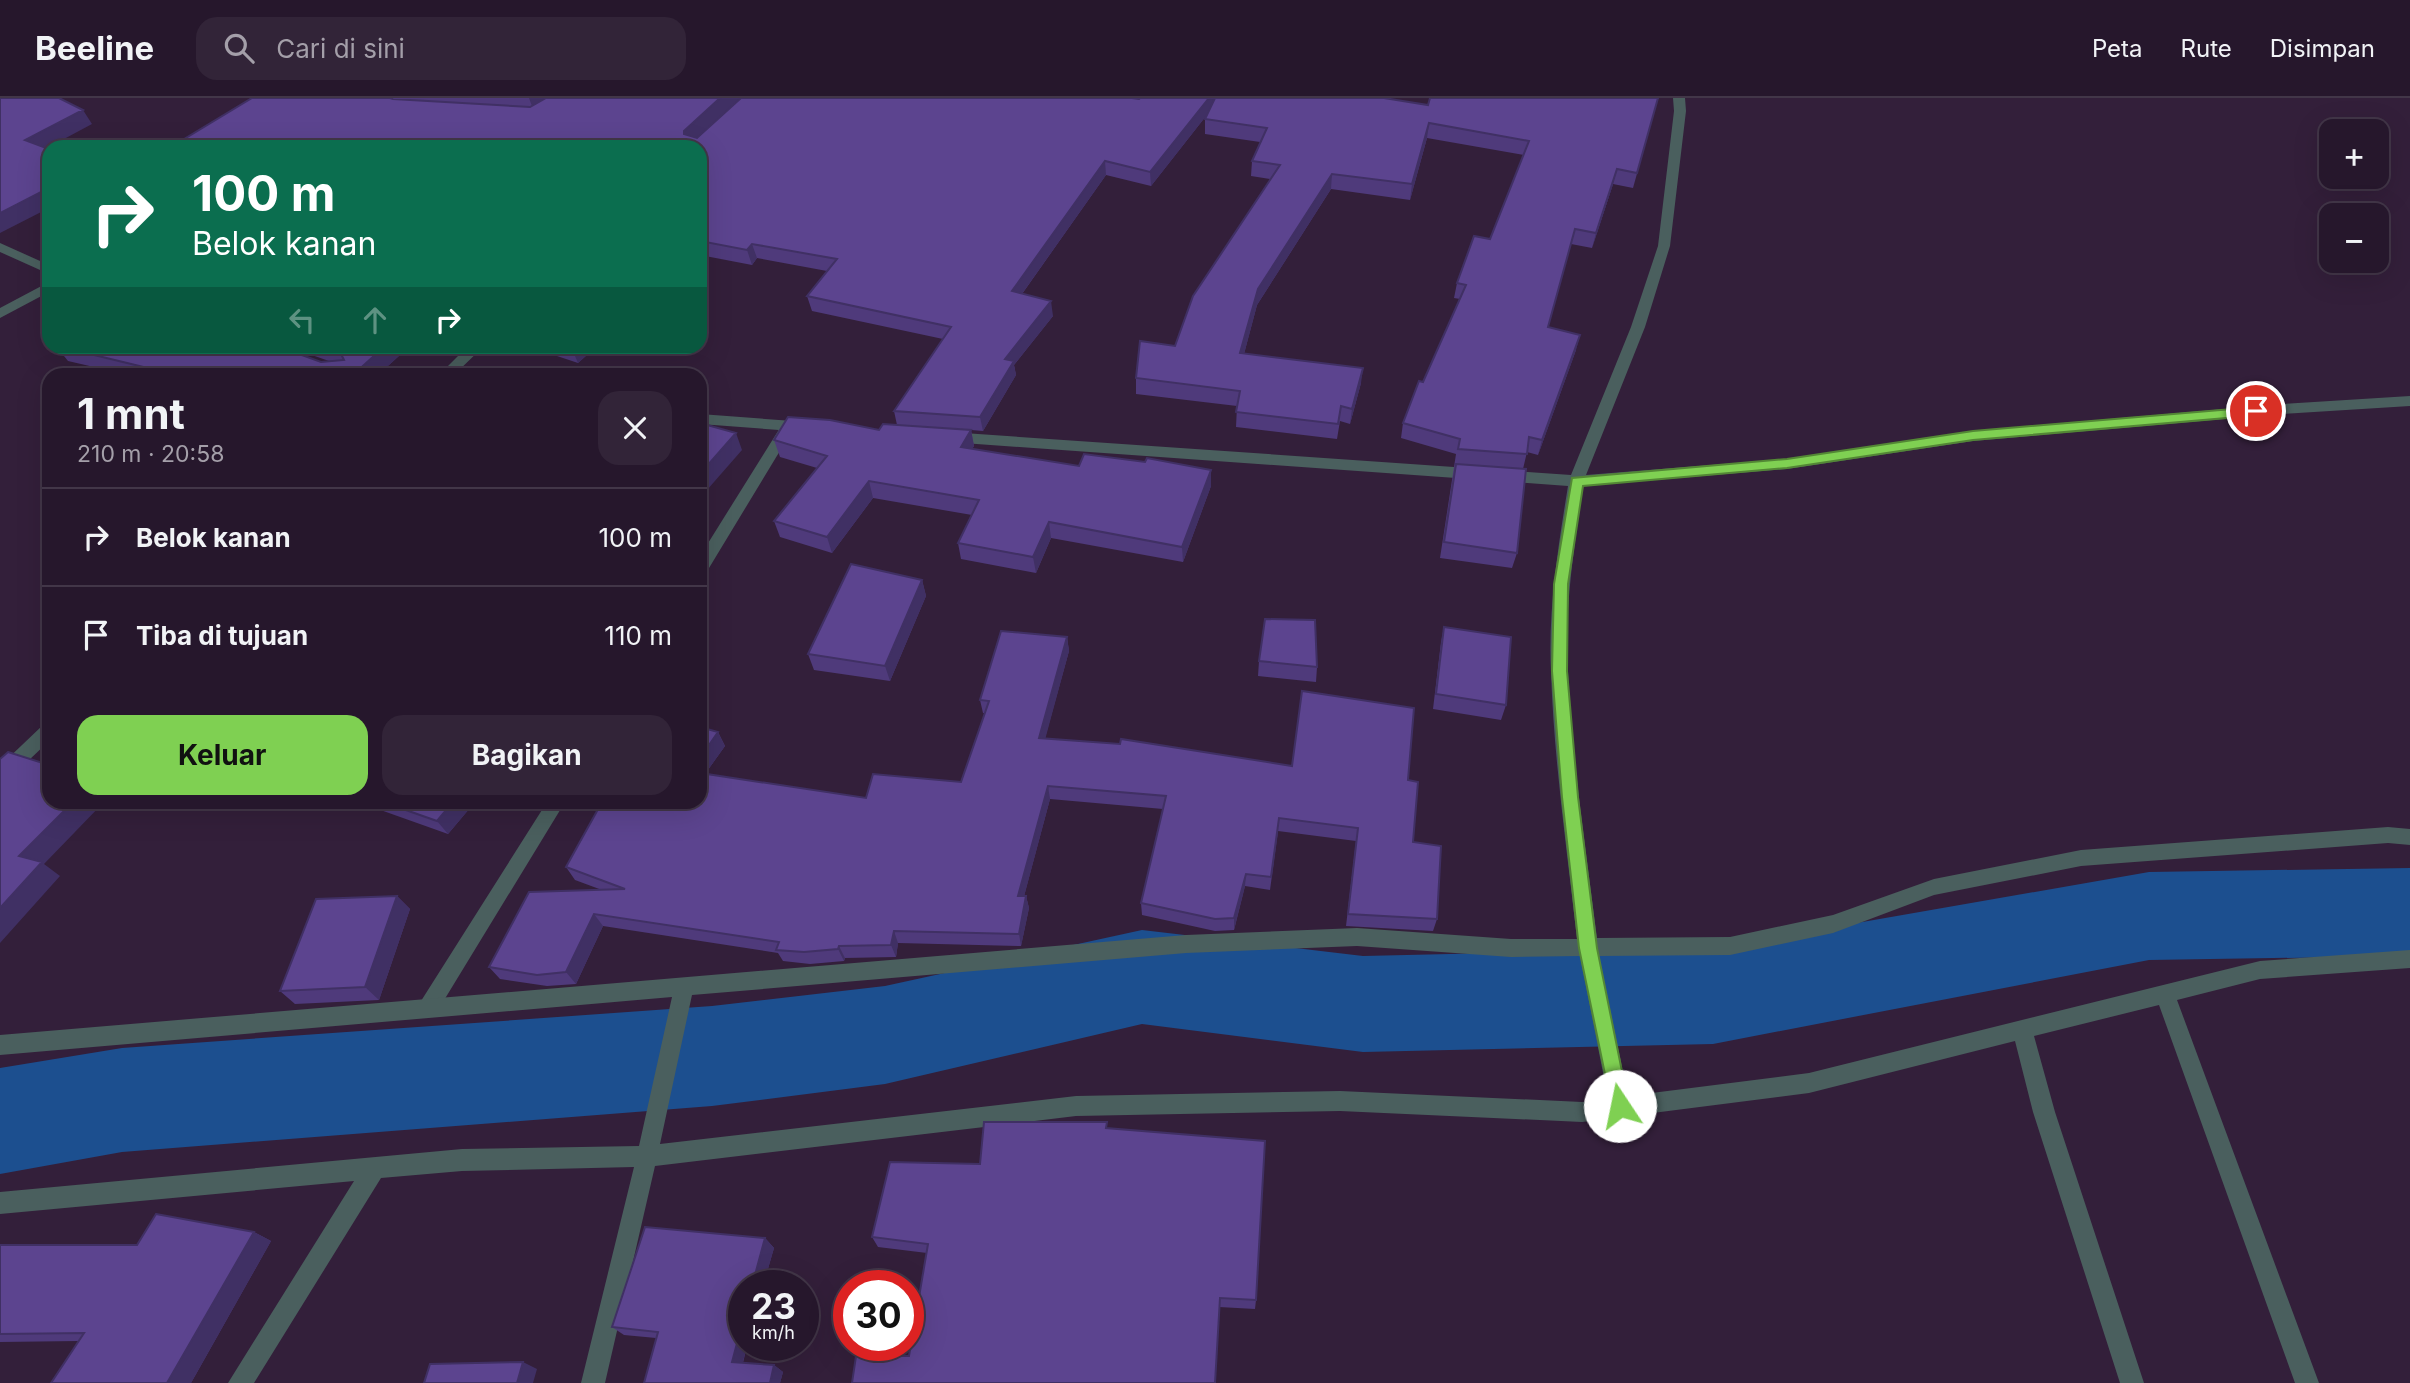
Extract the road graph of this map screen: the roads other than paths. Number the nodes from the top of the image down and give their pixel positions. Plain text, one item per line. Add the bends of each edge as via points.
1 (1679, 98) edge
2 (0, 247) edge
3 (42, 267) edge
4 (42, 290) edge
5 (0, 314) edge
6 (468, 354) edge
7 (453, 368) edge
8 (2410, 401) edge
9 (707, 420) edge
10 (789, 426) junction
11 (816, 428) edge
12 (927, 436) edge
13 (1577, 481) junction
14 (707, 558) edge
15 (42, 737) edge
16 (0, 777) edge
17 (552, 809) edge
18 (2410, 837) edge
19 (1588, 948) junction
20 (2410, 959) edge
21 (684, 987) junction
22 (2165, 994) junction
23 (428, 1009) junction
24 (2022, 1029) junction
25 (0, 1045) edge
26 (1620, 1106) junction
27 (650, 1146) junction
28 (374, 1169) junction
29 (0, 1203) edge
30 (240, 1383) edge
31 (593, 1383) edge
32 (2132, 1383) edge
33 (2306, 1383) edge

1 - 13 street via 1664,246 1638,327
2 - 3 street
4 - 5 street
6 - 7 street
8 - 13 street via 1973,436 1787,464
9 - 10 street
10 - 11 street
10 - 14 street
12 - 13 street
13 - 19 street via 1561,584 1559,671
15 - 16 street
17 - 23 street
18 - 19 street via 2081,858 1934,887 1833,924 1730,946
19 - 21 street via 1511,948 1357,937 1199,944
19 - 26 street
20 - 22 street via 2260,970
21 - 23 street
21 - 27 street
22 - 24 street
22 - 33 street
23 - 25 street
24 - 26 street via 1809,1083
24 - 32 street via 2044,1112
26 - 27 street via 1583,1112 1340,1101 1076,1106
27 - 28 street
27 - 31 street
28 - 29 street
28 - 30 street

